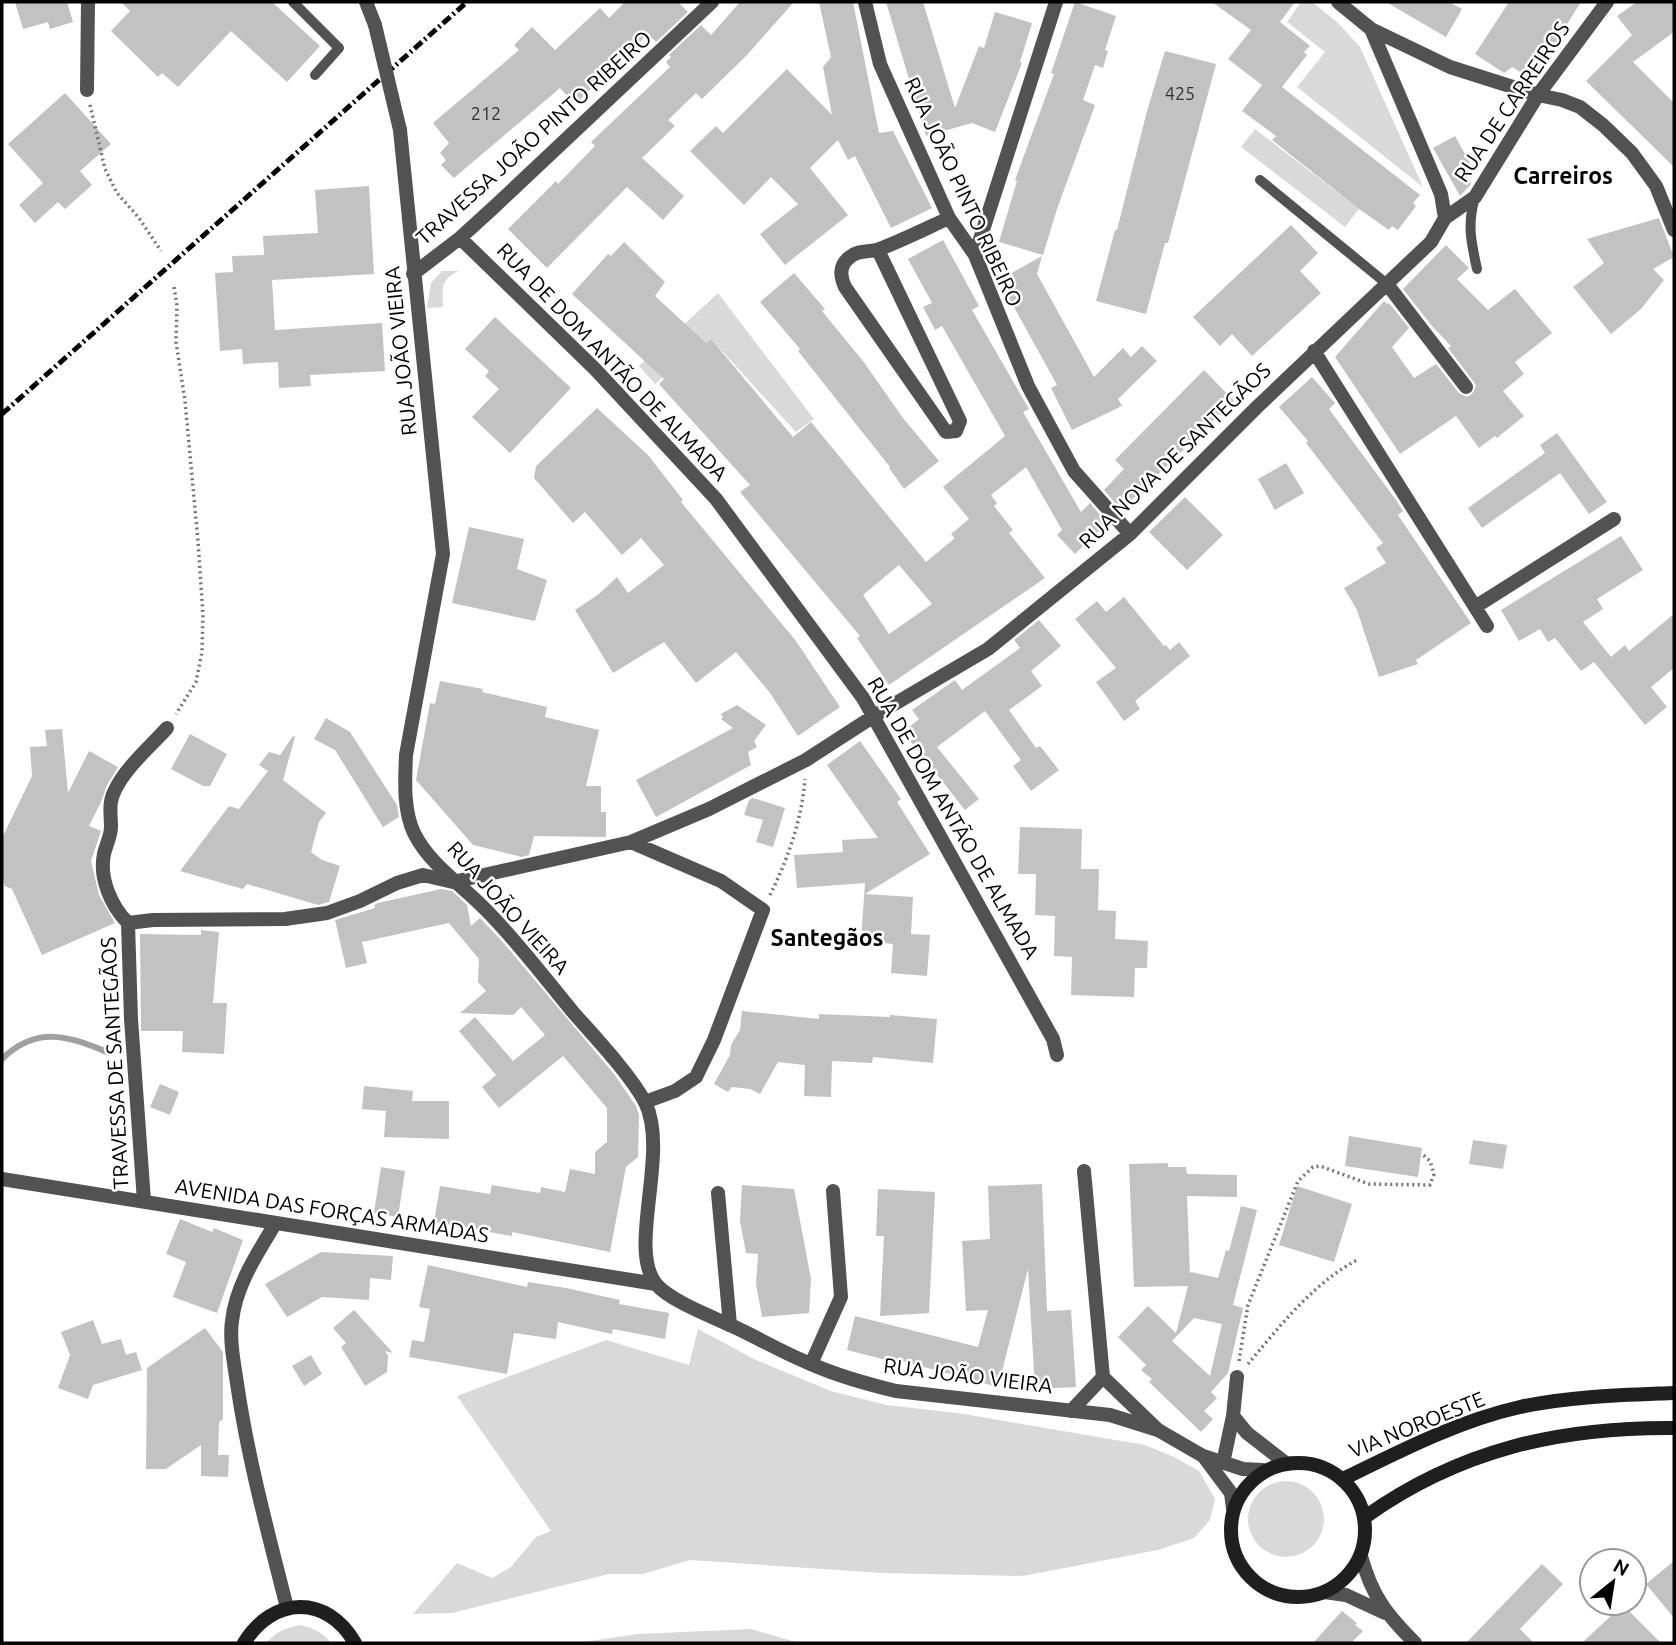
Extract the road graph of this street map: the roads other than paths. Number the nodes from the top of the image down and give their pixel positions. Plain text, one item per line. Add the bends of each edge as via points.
1 (88, 2) edge
2 (293, 2) edge
3 (366, 2) edge
4 (712, 2) edge
5 (865, 2) edge
6 (1056, 2) edge
7 (1338, 2) edge
8 (1607, 2) edge
9 (1371, 29) junction
10 (315, 75) dead end
11 (87, 90) road end
12 (1538, 95) junction
13 (1260, 180) dead end
14 (1475, 197) junction
15 (1670, 201) edge
16 (949, 218) junction
17 (1445, 218) junction
18 (1674, 230) edge
19 (460, 238) junction
20 (878, 250) junction
21 (975, 255) junction
22 (1477, 269) dead end
23 (413, 274) junction
24 (1387, 284) junction
25 (1314, 351) junction
26 (1466, 387) dead end
27 (1614, 519) dead end
28 (1130, 534) junction
29 (1475, 607) junction
30 (1487, 626) dead end
31 (874, 716) junction
32 (167, 728) road end
33 (632, 842) junction
34 (453, 881) junction
35 (128, 923) junction
36 (1057, 1055) dead end
37 (645, 1102) junction
38 (1084, 1171) dead end
39 (2, 1179) edge
40 (833, 1191) dead end
41 (718, 1193) dead end
42 (144, 1201) junction
43 (275, 1224) junction
44 (656, 1284) junction
45 (730, 1325) junction
46 (811, 1364) junction
47 (1102, 1377) junction
48 (1237, 1377) road end
49 (1674, 1393) edge
50 (1071, 1410) junction
51 (1233, 1416) junction
52 (1674, 1428) edge
53 (1158, 1430) junction
54 (1203, 1456) junction
55 (1223, 1463) junction
56 (1287, 1464) junction
57 (1264, 1470) junction
58 (1343, 1479) junction
59 (1233, 1510) junction
60 (1365, 1517) junction
61 (1361, 1556) junction
62 (1324, 1592) junction
63 (287, 1608) junction
64 (1386, 1614) junction
65 (244, 1643) edge
66 (355, 1643) edge
67 (1415, 1643) edge

1 - 11 street
2 - 10 lane via 339,48
3 - 23 street, RUA JOÃO VIEIRA, bridge via 400,130
4 - 19 street, TRAVESSA JOÃO PINTO RIBEIRO
5 - 16 street, RUA JOÃO PINTO RIBEIRO via 880,64
6 - 21 street
7 - 9 street
8 - 12 street, RUA DE CARREIROS
9 - 12 street via 1450,66
9 - 17 street via 1441,194
12 - 14 street, RUA DE CARREIROS
12 - 15 street via 1580,107 1603,125
13 - 24 lane
14 - 17 street, RUA DE CARREIROS
14 - 22 lane via 1469,233
15 - 18 street
16 - 20 street
16 - 21 street, RUA JOÃO PINTO RIBEIRO
17 - 24 street, RUA NOVA DE SANTEGÃOS via 1431,242
19 - 23 street, TRAVESSA JOÃO PINTO RIBEIRO
19 - 31 street, RUA DE DOM ANTÃO DE ALMADA via 595,369 716,499
20 - 20 street via 850,256 840,277 946,432 956,431 960,421
21 - 28 street, RUA JOÃO PINTO RIBEIRO via 1028,386 1074,471
23 - 34 street, RUA JOÃO VIEIRA via 443,554 404,784 412,830
24 - 25 street, RUA NOVA DE SANTEGÃOS
24 - 26 street
25 - 28 street, RUA NOVA DE SANTEGÃOS
25 - 29 street
27 - 29 street
28 - 31 street, RUA NOVA DE SANTEGÃOS via 988,649
29 - 30 street
31 - 33 street, RUA NOVA DE SANTEGÃOS via 806,760
31 - 36 street, RUA DE DOM ANTÃO DE ALMADA via 1053,1040
32 - 35 street via 131,767 115,790 109,809 111,829 102,873 119,914
33 - 34 street, RUA NOVA DE SANTEGÃOS
33 - 37 street via 721,881 763,910 696,1077
34 - 35 street via 423,875 338,910 285,919
34 - 37 street, RUA JOÃO VIEIRA via 486,909
35 - 42 street, TRAVESSA DE SANTEGÃOS
37 - 44 street, RUA JOÃO VIEIRA via 655,1144 646,1257
38 - 47 street
39 - 42 street, AVENIDA DAS FORÇAS ARMADAS
40 - 46 street via 841,1297
41 - 45 street
42 - 43 street, AVENIDA DAS FORÇAS ARMADAS
43 - 44 street, AVENIDA DAS FORÇAS ARMADAS
43 - 63 street via 250,1265 232,1322 244,1434
44 - 45 street, RUA JOÃO VIEIRA
45 - 46 street, RUA JOÃO VIEIRA
46 - 50 street, RUA JOÃO VIEIRA via 897,1391
47 - 50 street
47 - 53 street
48 - 51 street
49 - 58 main road, VIA NOROESTE via 1577,1398 1520,1407 1416,1443
50 - 53 street, RUA JOÃO VIEIRA via 1111,1415
51 - 55 street
51 - 56 street
52 - 60 main road via 1569,1433 1487,1453 1425,1479
53 - 54 street, RUA JOÃO VIEIRA
54 - 55 street, RUA JOÃO VIEIRA
54 - 59 street, RUA JOÃO VIEIRA via 1231,1493
55 - 57 street, RUA JOÃO VIEIRA
56 - 57 main road
56 - 58 main road via 1324,1467
57 - 59 main road via 1243,1489
58 - 60 main road via 1357,1496
59 - 62 main road via 1234,1554 1246,1573 1263,1588 1284,1596
60 - 61 main road
61 - 62 main road via 1346,1578
61 - 64 street
62 - 64 street via 1346,1595
63 - 65 main road via 268,1615
63 - 66 main road via 321,1610 336,1619
64 - 67 street

